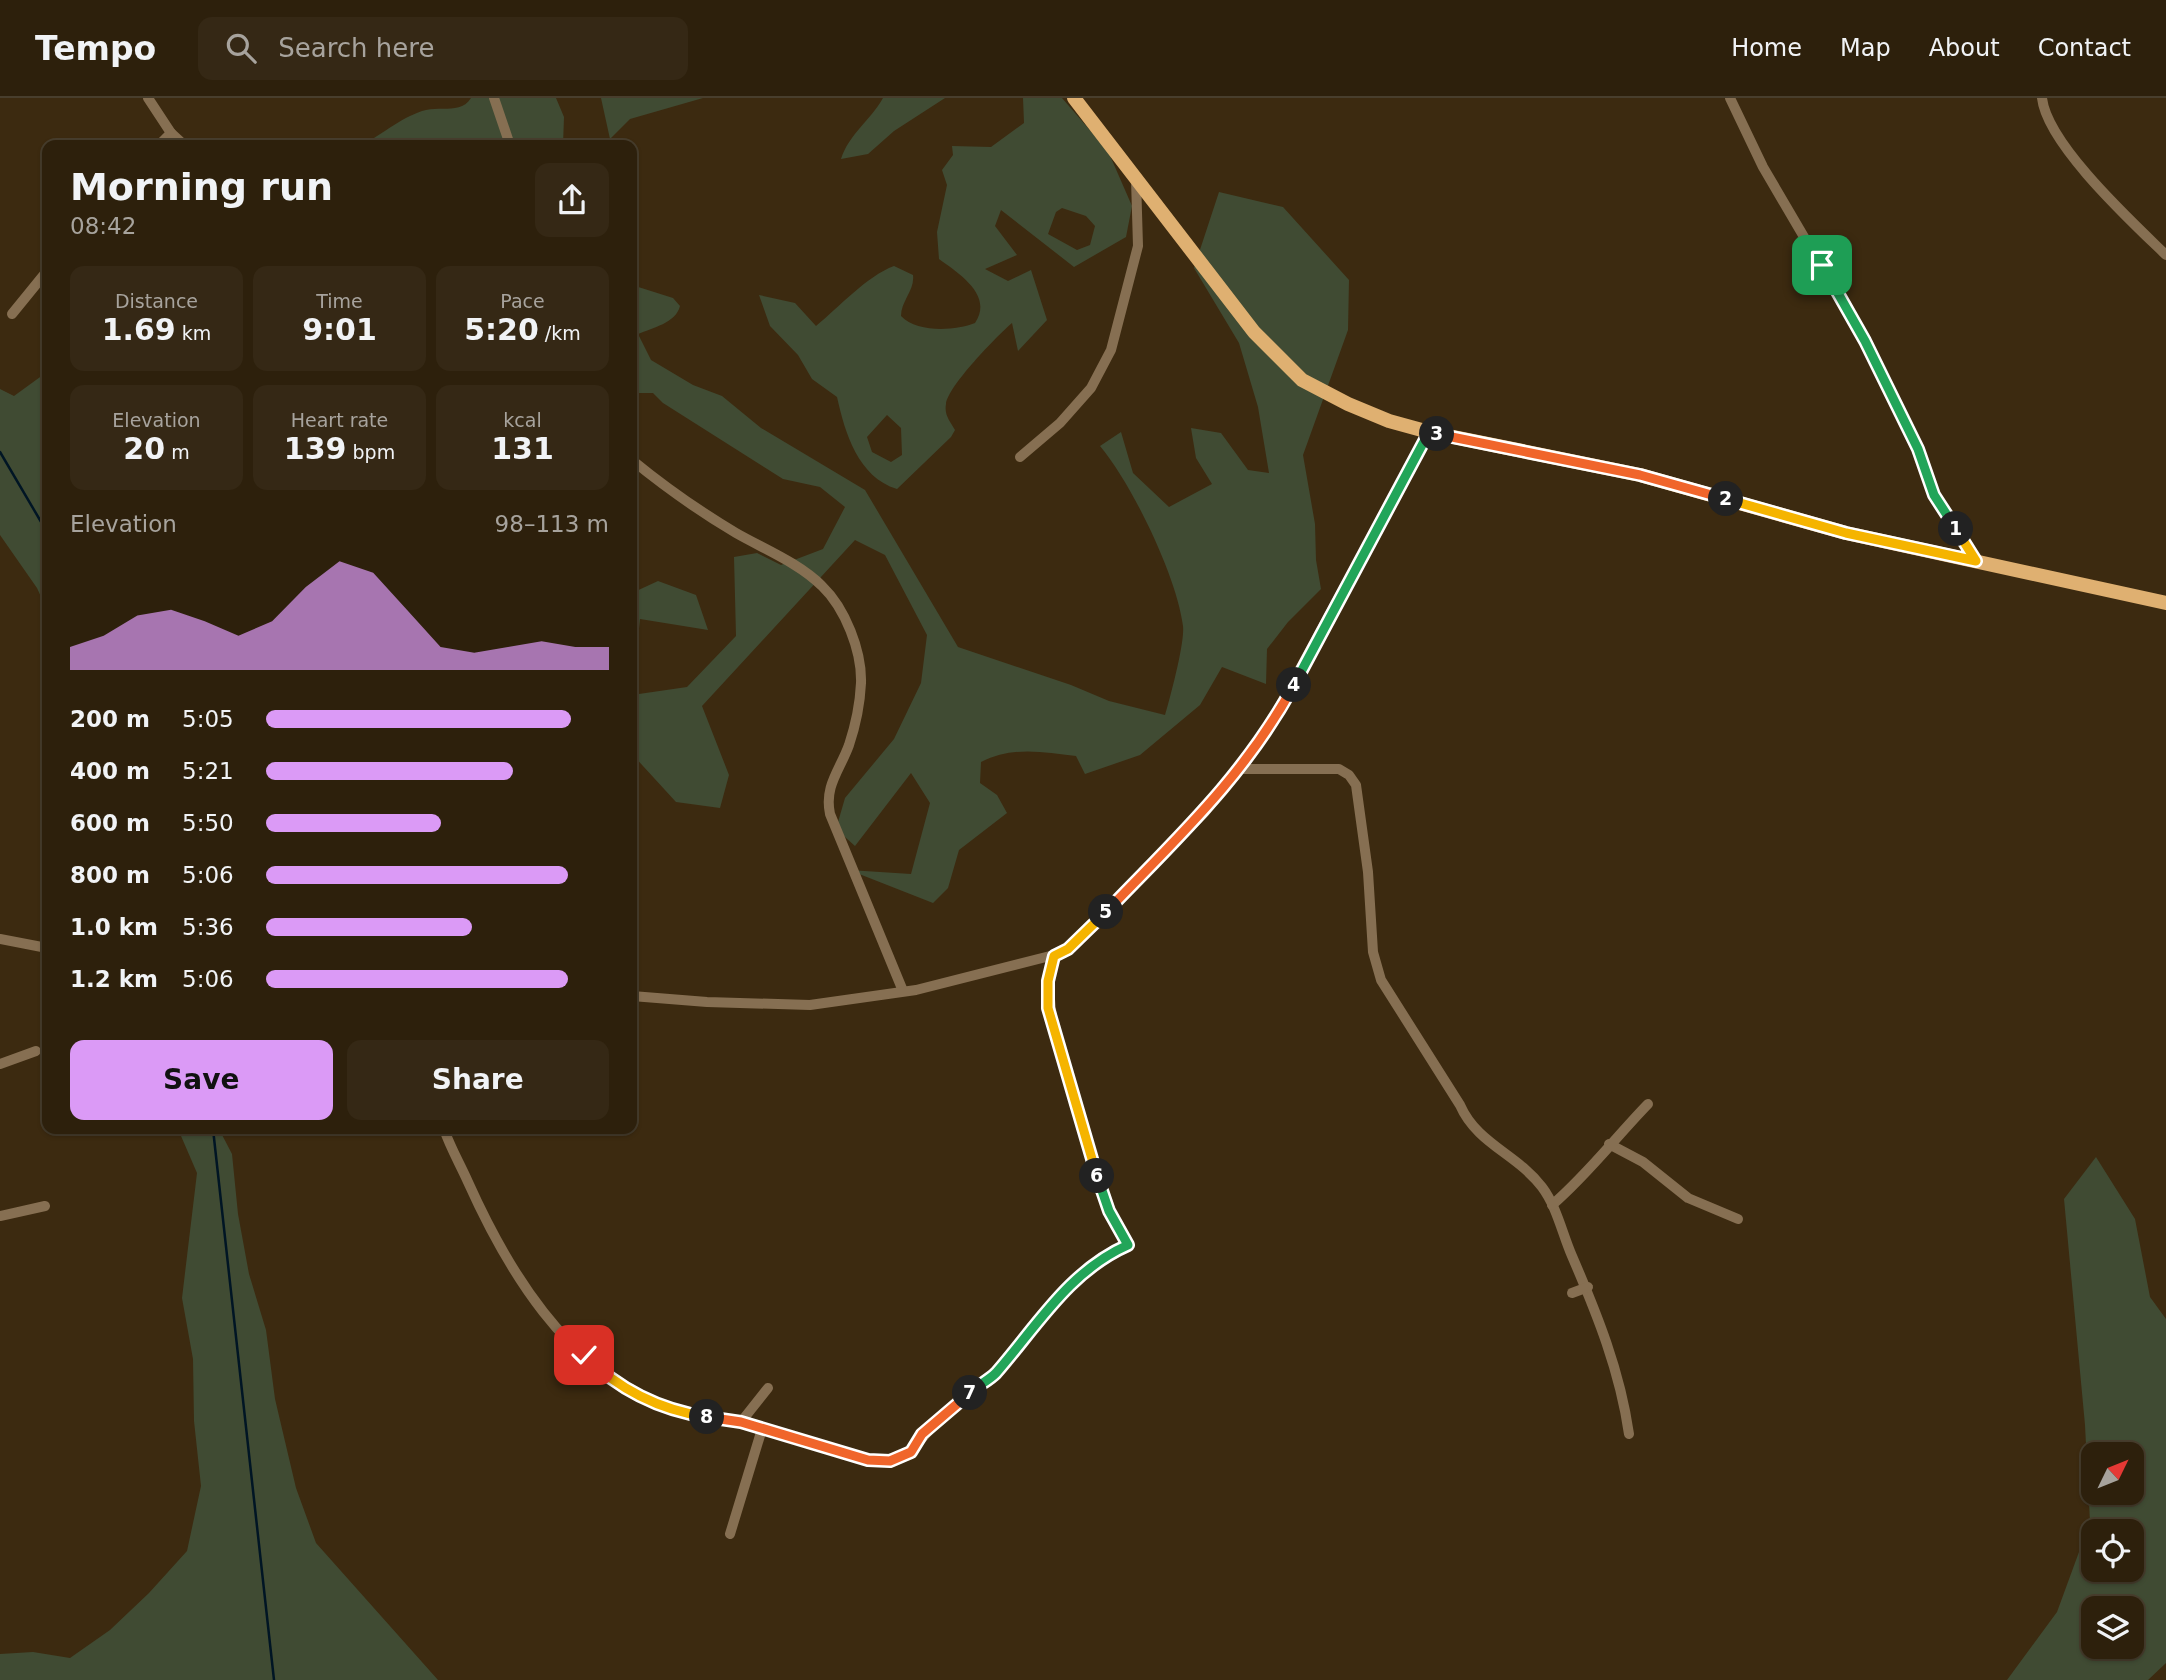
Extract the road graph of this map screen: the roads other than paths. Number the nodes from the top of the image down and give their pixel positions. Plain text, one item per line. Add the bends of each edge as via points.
1 (148, 98) edge
2 (494, 98) edge
3 (1074, 98) edge
4 (1730, 98) edge
5 (2042, 98) edge
6 (172, 133) junction
7 (164, 140) edge
8 (179, 140) edge
9 (508, 140) edge
10 (1136, 179) junction
11 (2166, 256) edge
12 (42, 277) edge
13 (12, 314) dead end
14 (1429, 432) junction
15 (1020, 457) dead end
16 (637, 464) edge
17 (1976, 561) junction
18 (2166, 603) edge
19 (1241, 769) junction
20 (0, 939) edge
21 (42, 947) edge
22 (1054, 956) junction
23 (903, 991) junction
24 (637, 996) edge
25 (36, 1051) dead end
26 (0, 1064) edge
27 (1648, 1104) dead end
28 (446, 1134) edge
29 (1609, 1144) junction
30 (1552, 1205) junction
31 (45, 1206) dead end
32 (0, 1216) edge
33 (1738, 1219) dead end
34 (1588, 1287) junction
35 (1572, 1293) dead end
36 (768, 1388) dead end
37 (741, 1422) junction
38 (762, 1429) junction
39 (1629, 1434) dead end
40 (730, 1534) dead end

1 - 6 street
2 - 9 street
3 - 10 main road
4 - 17 street via 1763,167 1865,341 1918,449 1934,495
5 - 11 street via 2055,135
6 - 7 street
6 - 8 street
10 - 14 main road via 1254,332 1303,380 1389,421
10 - 15 street via 1138,246 1111,351 1091,388 1060,424
12 - 13 street
14 - 17 main road via 1640,475 1846,533
14 - 19 street via 1283,704
16 - 23 street via 695,507 821,585 846,623 861,677 860,704 827,799
17 - 18 main road
19 - 22 street via 1151,869 1075,943
19 - 30 street via 1339,769 1349,775 1356,785 1373,952 1381,980 1468,1123 1485,1141 1528,1170
20 - 21 street
22 - 23 street
22 - 38 street via 1048,981 1053,1027 1097,1178 1128,1245 1083,1272 993,1375 922,1434 911,1452 902,1457 868,1460
23 - 24 street via 810,1005
25 - 26 street
27 - 29 street
28 - 37 street via 486,1222 516,1274 543,1311 596,1367 660,1406
29 - 30 street via 1590,1170
29 - 33 street via 1643,1162 1688,1198
30 - 34 street
31 - 32 street
34 - 35 street
34 - 39 street via 1621,1392
36 - 37 street
37 - 38 street
38 - 40 street

